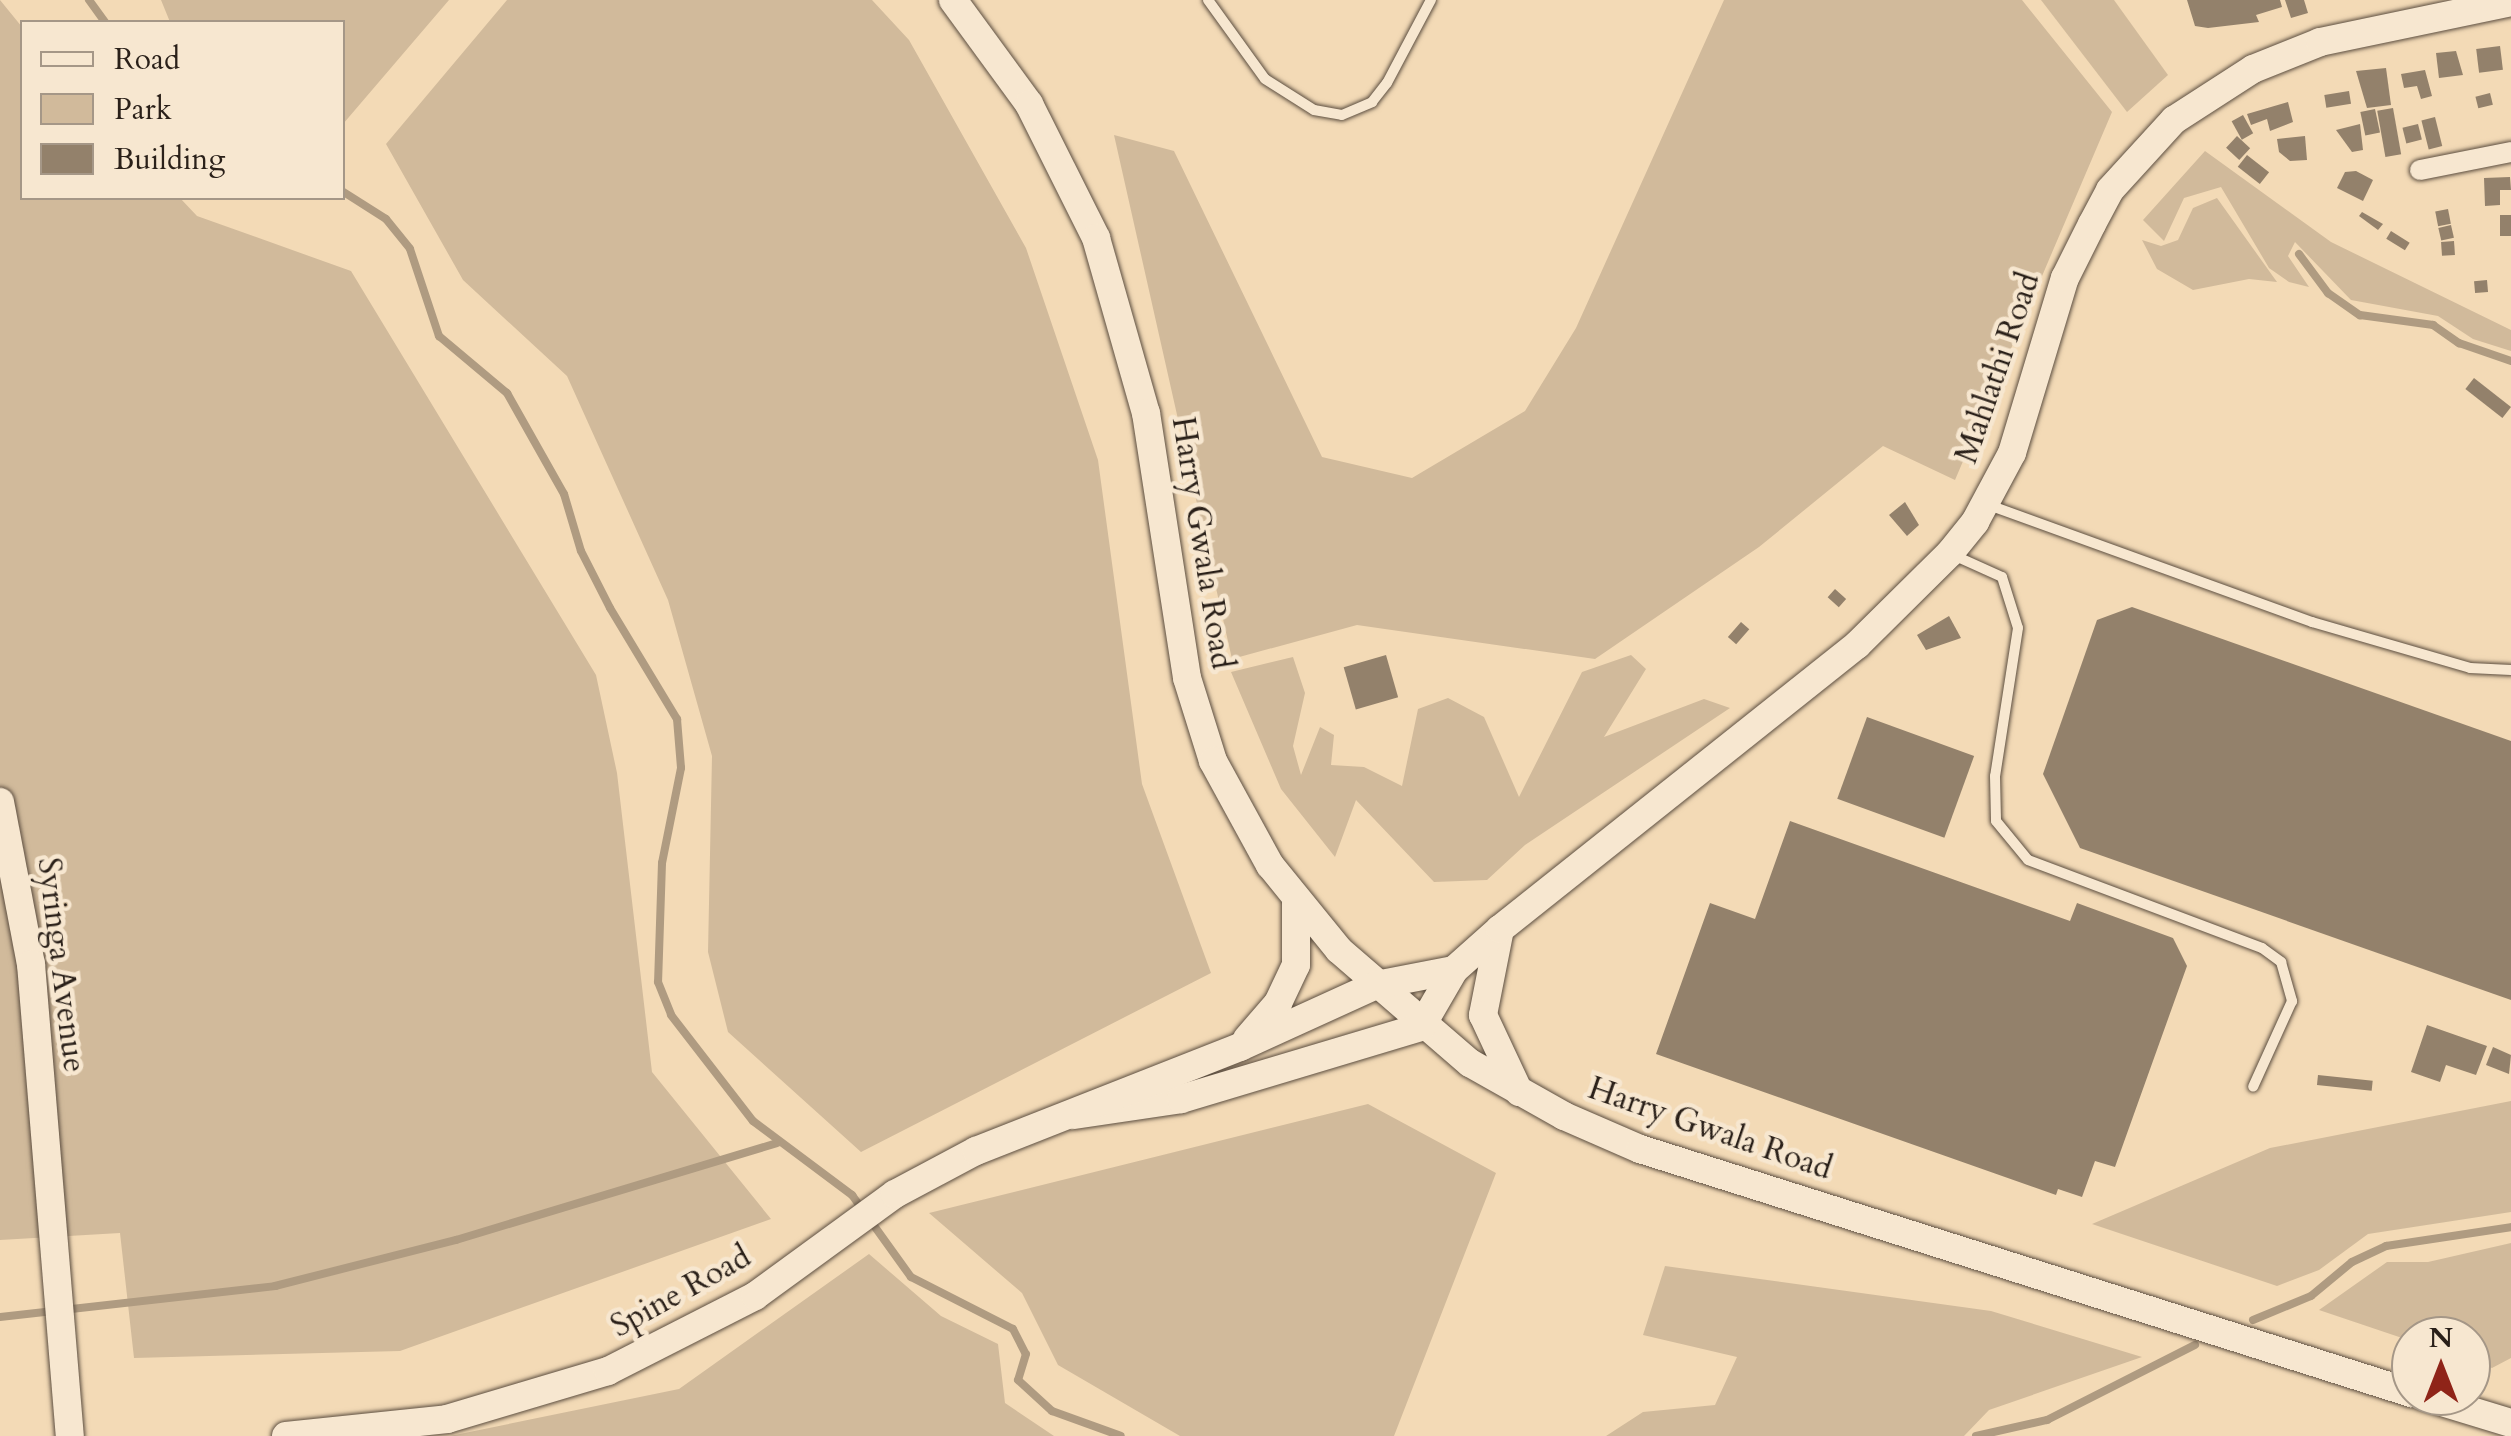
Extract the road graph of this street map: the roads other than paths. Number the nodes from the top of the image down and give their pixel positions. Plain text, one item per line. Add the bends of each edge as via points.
1 (953, 0) edge
2 (1208, 0) edge
3 (1431, 0) edge
4 (2511, 2) edge
5 (2511, 152) edge
6 (2420, 170) dead end
7 (1985, 504) junction
8 (1950, 553) junction
9 (2511, 670) edge
10 (0, 802) edge
11 (1296, 901) junction
12 (1500, 929) junction
13 (1454, 970) junction
14 (1376, 985) junction
15 (1421, 1027) junction
16 (1240, 1048) junction
17 (2252, 1087) dead end
18 (1519, 1092) junction
19 (1073, 1115) junction
20 (2391, 1386) edge
21 (2486, 1416) edge
22 (2511, 1424) edge
23 (70, 1436) edge
24 (286, 1436) edge

1 - 11 street, Harry Gwala Road via 1030,104 1096,238 1146,413 1197,714 1250,831
2 - 3 lane via 1265,79 1314,110 1342,115 1372,102 1387,83
4 - 7 street, Mahlathi Road via 2320,42 2253,69 2174,120 2110,190 2065,278 2012,453
5 - 6 street
7 - 8 street, Mahlathi Road
7 - 9 lane via 2312,622 2470,668
8 - 12 street, Mahlathi Road via 1857,645
8 - 17 lane via 2002,577 2016,612 2012,698 1994,776 1996,821 2028,860 2262,948 2281,962 2292,1001
10 - 23 street, Syringa Avenue via 31,964
11 - 14 street, Harry Gwala Road
11 - 16 street via 1299,939 1288,985
12 - 13 street, Mahlathi Road
12 - 18 street via 1483,1015
13 - 14 street
13 - 15 street, Mahlathi Road
14 - 15 street, Harry Gwala Road
14 - 16 street, Spine Road
15 - 18 street, Harry Gwala Road
15 - 19 street, Spine Road via 1181,1099
16 - 19 street, Spine Road
18 - 20 street, Harry Gwala Road via 1640,1148
19 - 24 street, Spine Road via 976,1151 880,1204 739,1305 608,1372 447,1419
21 - 22 street

